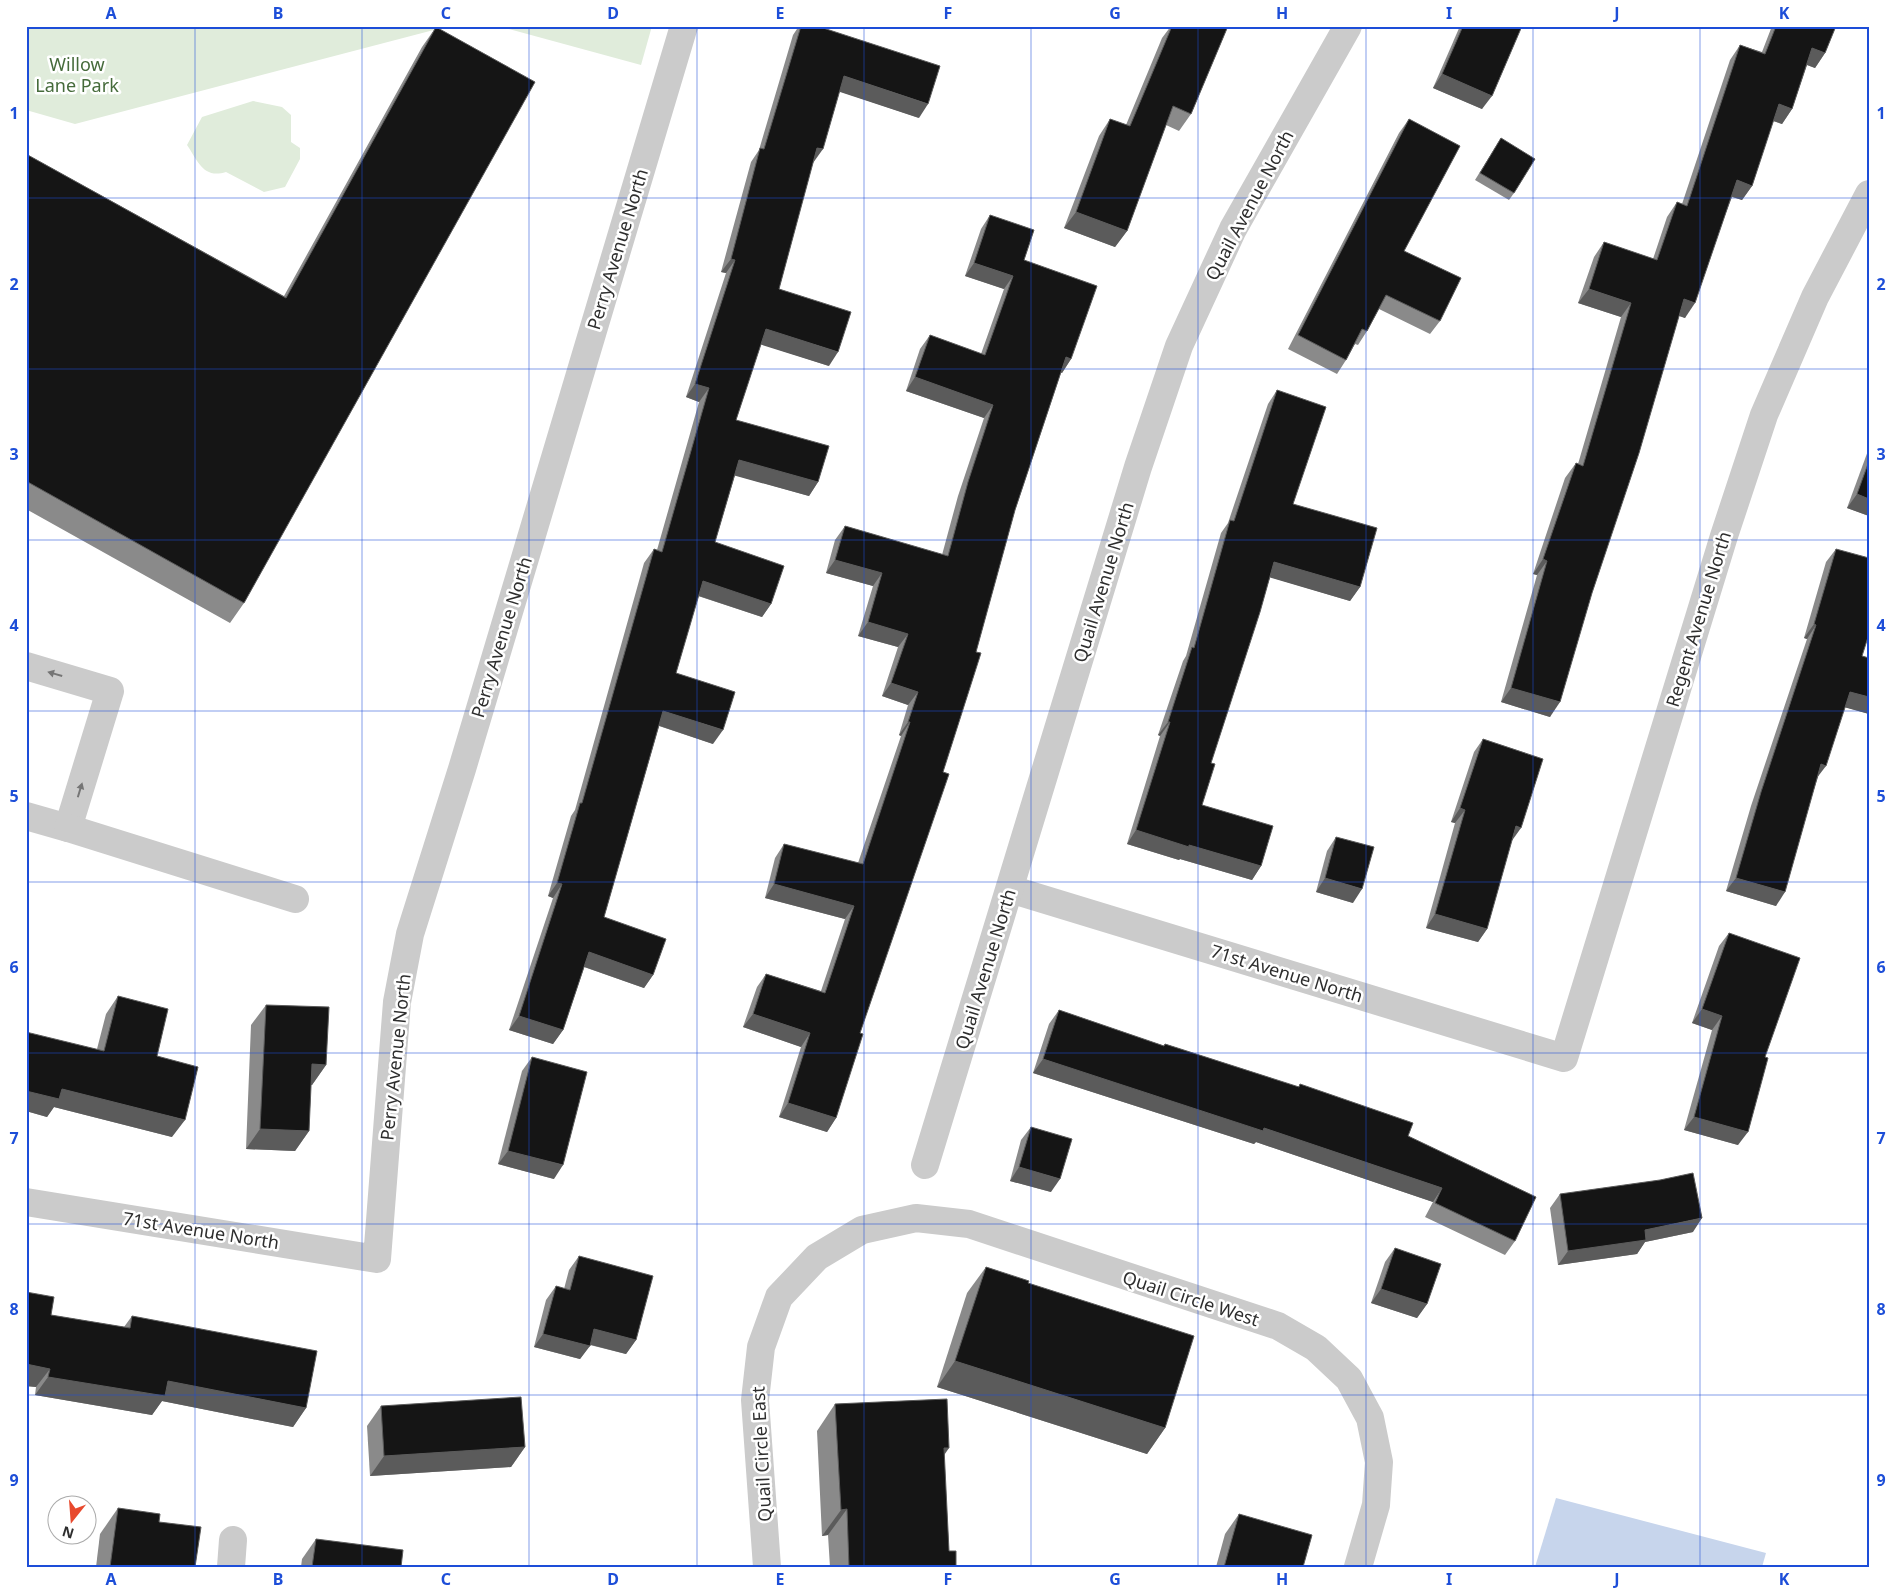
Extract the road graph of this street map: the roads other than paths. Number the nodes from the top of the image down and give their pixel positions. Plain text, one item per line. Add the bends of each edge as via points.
1 (684, 26) edge
2 (1348, 26) edge
3 (1869, 194) edge
4 (26, 666) edge
5 (26, 816) edge
6 (68, 828) junction
7 (1010, 889) junction
8 (295, 899) dead end
9 (1564, 1058) joint
10 (925, 1165) dead end
11 (26, 1202) edge
12 (832, 1248) joint
13 (377, 1259) joint
14 (233, 1540) dead end
15 (231, 1567) edge
16 (767, 1567) edge
17 (1358, 1567) edge

1 - 13 street, Perry Avenue North via 410,934 397,1002
2 - 7 street, Quail Avenue North via 1233,229 1179,346 1138,467
3 - 9 street, Regent Avenue North via 1815,297 1764,415
6 -> 4 street via 110,691
5 - 6 street
6 - 8 street
7 - 9 street, 71st Avenue North
7 - 10 street, Quail Avenue North
11 - 13 street, 71st Avenue North
12 - 16 street, Quail Circle East via 817,1257 779,1297 761,1348 755,1400
12 - 17 street, Quail Circle West via 862,1230 916,1218 968,1224 1278,1326 1316,1348 1349,1379 1370,1418 1379,1462 1376,1505
14 - 15 street

